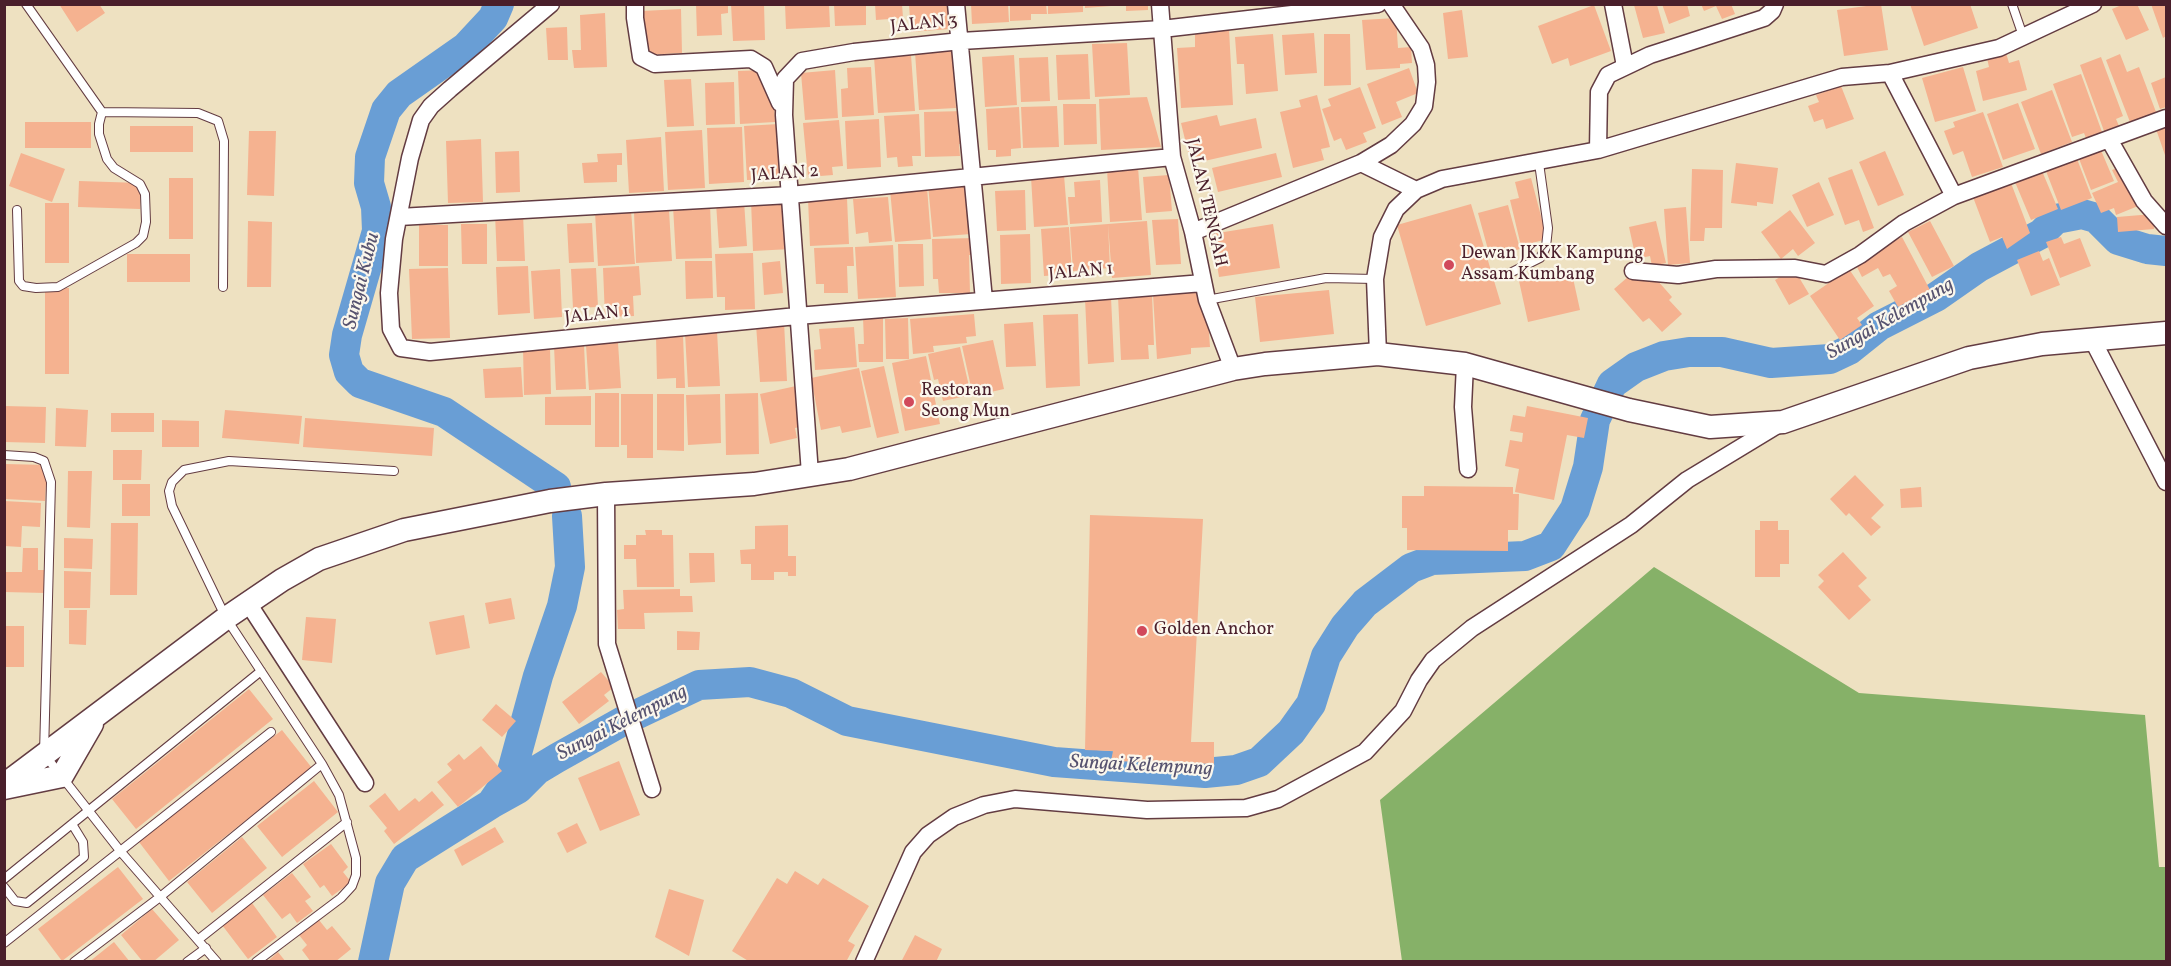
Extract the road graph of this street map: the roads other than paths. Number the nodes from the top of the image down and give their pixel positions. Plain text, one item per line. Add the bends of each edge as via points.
1 (26, 4) edge
2 (551, 4) edge
3 (635, 4) edge
4 (956, 4) edge
5 (1160, 4) edge
6 (1378, 4) edge
7 (1392, 4) edge
8 (1613, 4) edge
9 (1775, 4) edge
10 (2012, 4) edge
11 (2093, 4) edge
12 (1162, 29) junction
13 (2023, 36) junction
14 (962, 41) junction
15 (1625, 66) junction
16 (1890, 73) junction
17 (102, 112) junction
18 (784, 115) junction
19 (2166, 118) edge
20 (2110, 141) junction
21 (1598, 150) junction
22 (1172, 157) junction
23 (1361, 163) junction
24 (1539, 163) junction
25 (972, 176) junction
26 (1416, 190) junction
27 (790, 195) junction
28 (1954, 196) junction
29 (17, 210) dead end
30 (399, 218) junction
31 (2166, 226) edge
32 (1193, 232) junction
33 (1633, 271) dead end
34 (1508, 274) dead end
35 (1375, 279) junction
36 (1203, 283) junction
37 (223, 287) dead end
38 (984, 300) junction
39 (1207, 300) junction
40 (797, 316) junction
41 (2166, 333) edge
42 (2092, 339) junction
43 (1378, 354) junction
44 (1465, 364) junction
45 (1233, 369) junction
46 (1783, 422) junction
47 (4, 455) edge
48 (1468, 469) dead end
49 (394, 471) dead end
50 (810, 474) junction
51 (2166, 482) edge
52 (606, 494) junction
53 (248, 603) junction
54 (226, 618) junction
55 (261, 671) junction
56 (99, 713) junction
57 (271, 732) dead end
58 (44, 754) junction
59 (322, 764) junction
60 (62, 776) junction
61 (365, 783) dead end
62 (4, 787) edge
63 (652, 789) dead end
64 (89, 810) junction
65 (348, 822) junction
66 (72, 824) junction
67 (121, 852) junction
68 (4, 879) edge
69 (4, 887) edge
70 (160, 897) junction
71 (199, 939) junction
72 (4, 944) edge
73 (206, 948) junction
74 (74, 962) edge
75 (188, 962) edge
76 (217, 962) edge
77 (256, 962) edge
78 (864, 962) edge

1 - 17 lane
2 - 30 street, JALAN 1 via 450,89 421,120
3 - 18 street via 642,57 655,64 751,59 764,67
4 - 14 street
5 - 12 street, JALAN TENGAH
6 - 12 street, JALAN 3
7 - 23 street via 1421,48 1427,82 1424,105 1402,136
8 - 15 street
9 - 15 street via 1764,18
10 - 13 lane
11 - 13 street
12 - 14 street, JALAN 3
12 - 22 street, JALAN TENGAH
13 - 16 street via 1999,48
14 - 18 street, JALAN 3 via 854,51 802,61 785,79
14 - 25 street
15 - 21 street via 1608,75 1599,92
16 - 21 street via 1842,77
16 - 28 street
17 - 29 lane via 99,134 107,159 140,184 145,194 143,236 58,287 23,286 17,274
17 - 37 lane via 198,113 218,121 224,141
18 - 27 street
19 - 20 street
20 - 28 street
20 - 31 street via 2144,201
21 - 24 street
22 - 25 street, JALAN 2
22 - 32 street, JALAN TENGAH
23 - 26 street
23 - 32 street
24 - 26 street via 1442,179
24 - 34 lane via 1548,228 1546,247 1540,258
25 - 27 street, JALAN 2
25 - 38 street
26 - 35 street via 1396,208 1388,222
27 - 30 street, JALAN 2
27 - 40 street
28 - 33 street via 1826,274 1795,268 1725,269 1678,275
30 - 40 street, JALAN 1 via 389,293 391,329 401,348 411,351
32 - 36 street, JALAN TENGAH
35 - 39 lane via 1326,278
35 - 43 street
36 - 38 street, JALAN 1
36 - 39 street, JALAN TENGAH
38 - 40 street, JALAN 1
39 - 45 street, JALAN TENGAH
40 - 50 street
41 - 42 main road
42 - 46 main road via 1969,358
42 - 51 street
43 - 44 main road
43 - 45 main road
44 - 46 main road via 1629,410 1710,427
44 - 48 street via 1463,407
45 - 50 main road via 860,466
46 - 78 street via 1687,480 1631,525 1472,628 1433,660 1403,711 1371,747 1338,769 1278,799 1246,808 1147,810 1016,799 984,805 954,817 928,835 913,852
47 - 58 lane via 44,461 51,482
49 - 54 lane via 230,461 184,470 172,482 172,506
50 - 52 main road via 754,484
52 - 53 main road via 550,501 404,530 364,542 319,559
52 - 63 street via 607,644
53 - 54 main road
53 - 61 street
54 - 55 lane
54 - 56 main road
55 - 59 lane
55 - 64 lane
56 - 58 main road
56 - 60 main road
57 - 67 lane
58 - 60 lane
58 - 62 main road
59 - 65 lane
59 - 70 lane
60 - 62 main road
60 - 64 lane
64 - 66 lane
64 - 67 lane
65 - 71 lane
65 - 77 lane via 356,858 352,886
66 - 68 lane
66 - 69 lane via 83,842 84,857 27,903 15,901
67 - 70 lane
67 - 72 lane
70 - 71 lane
70 - 74 lane
71 - 73 lane
73 - 75 lane
73 - 76 lane

